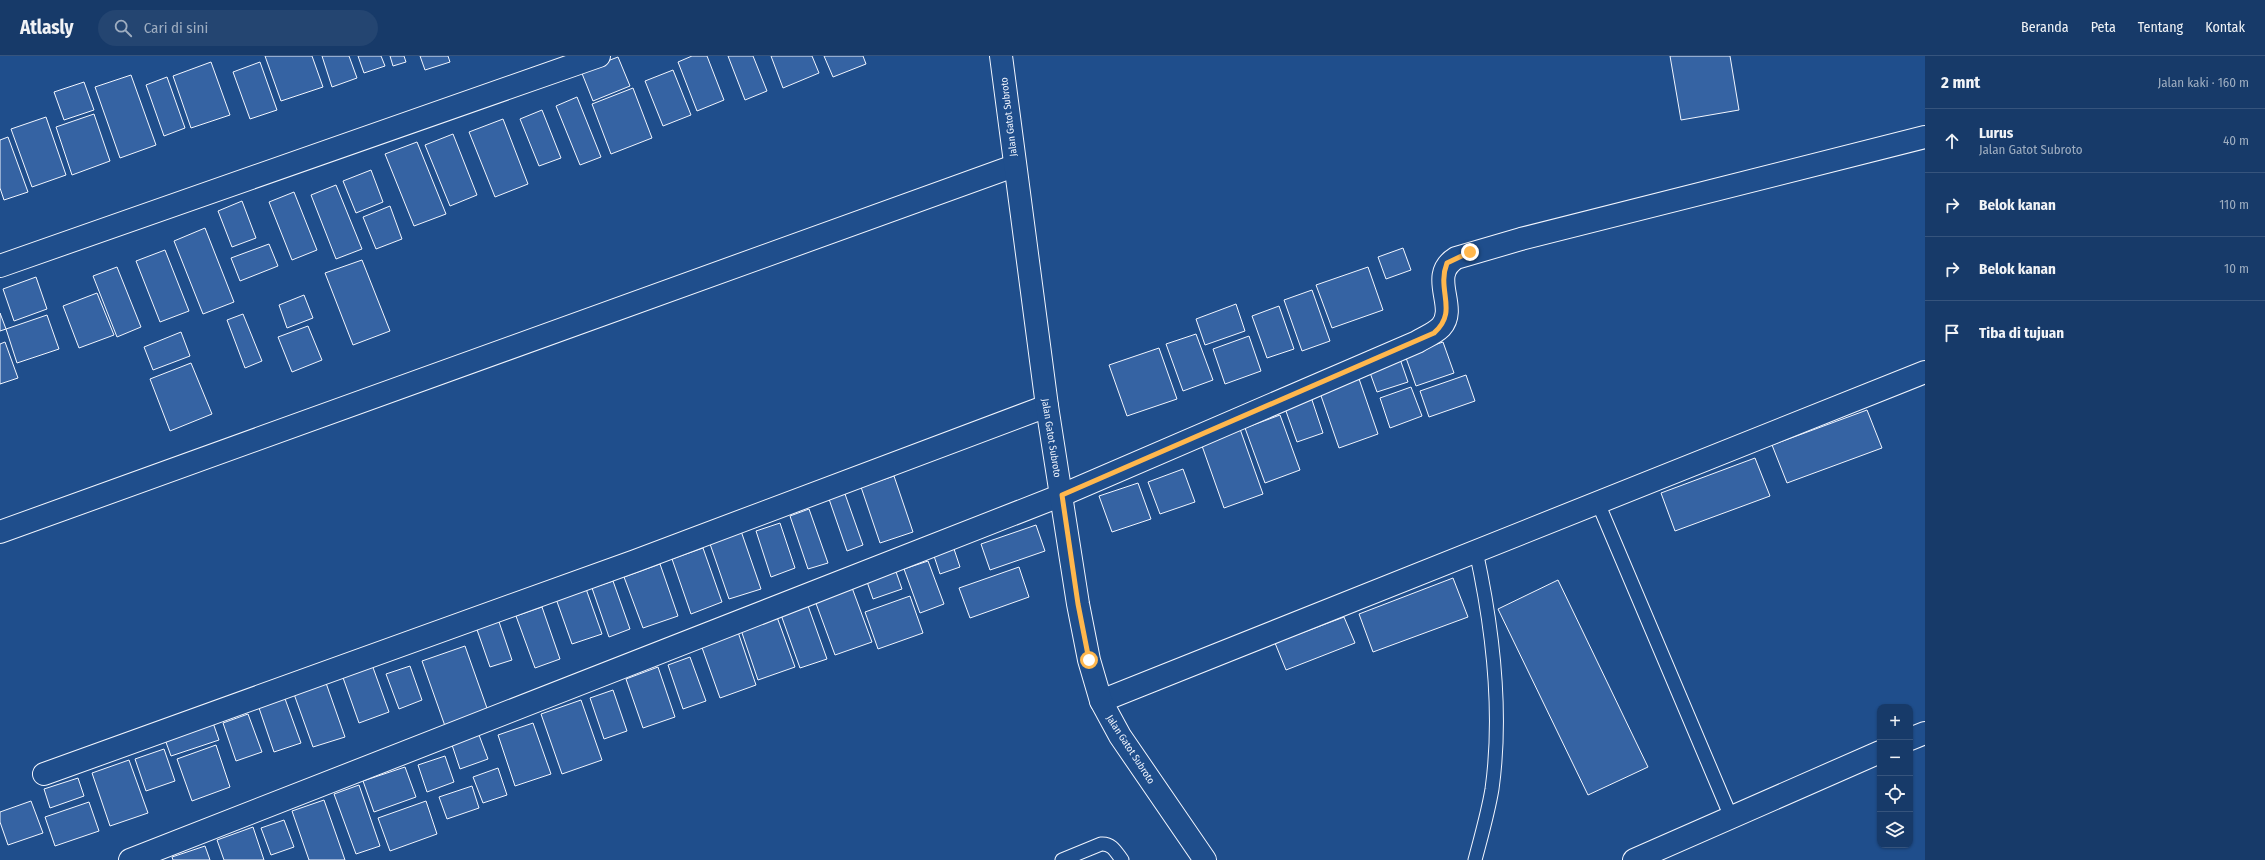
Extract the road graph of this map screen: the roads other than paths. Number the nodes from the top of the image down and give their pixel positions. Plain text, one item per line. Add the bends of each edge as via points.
1 (600, 56) edge
2 (1001, 56) edge
3 (1925, 137) edge
4 (1014, 166) junction
5 (0, 266) edge
6 (1925, 372) edge
7 (1047, 406) junction
8 (1062, 495) junction
9 (1598, 503) junction
10 (0, 532) edge
11 (1476, 551) junction
12 (1101, 701) junction
13 (1925, 733) edge
14 (1913, 738) edge
15 (1877, 753) edge
16 (44, 774) dead end
17 (1731, 818) junction
18 (130, 860) edge
19 (1062, 860) edge
20 (1122, 860) edge
21 (1205, 860) edge
22 (1475, 860) edge
23 (1634, 860) edge

1 - 5 street
2 - 4 street, Jalan Gatot Subroto
3 - 8 street via 1529,237 1456,258 1447,263 1443,275 1446,318 1434,333
4 - 7 street, Jalan Gatot Subroto
4 - 10 street
6 - 9 street
7 - 8 street, Jalan Gatot Subroto
7 - 16 street via 635,560
8 - 12 street, Jalan Gatot Subroto via 1078,604 1089,660
8 - 18 street
9 - 11 street
9 - 17 lane
11 - 12 street
11 - 22 lane via 1488,607 1497,704 1492,789
12 - 21 street, Jalan Gatot Subroto via 1120,736
13 - 14 street
15 - 17 street
17 - 23 street
19 - 20 lane via 1106,844 1112,847

